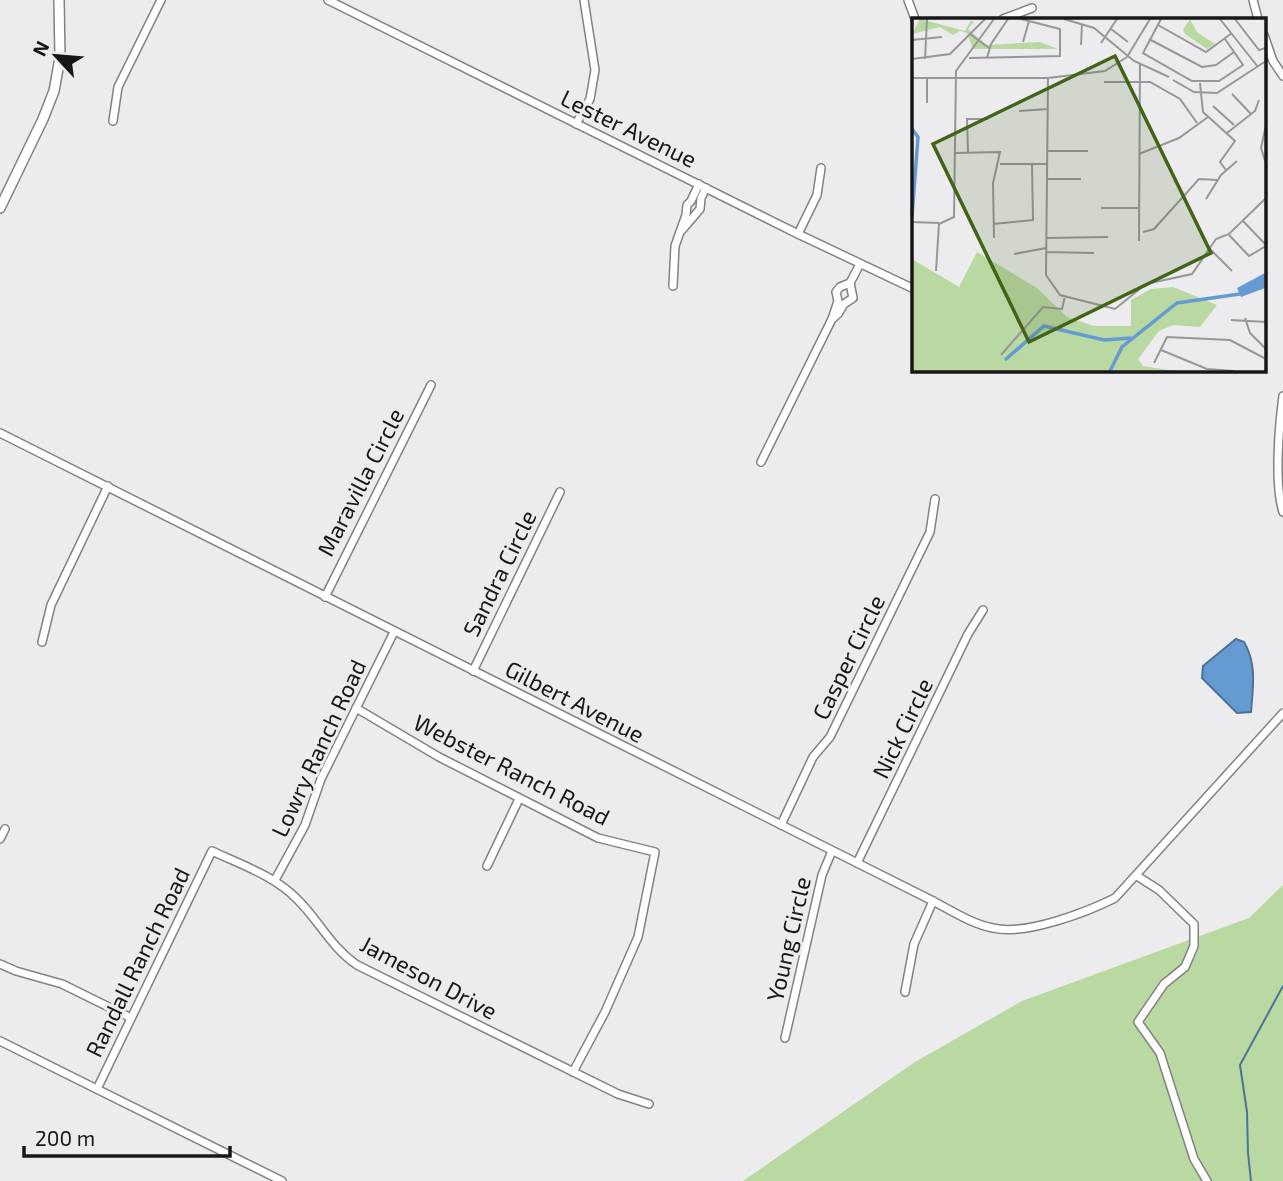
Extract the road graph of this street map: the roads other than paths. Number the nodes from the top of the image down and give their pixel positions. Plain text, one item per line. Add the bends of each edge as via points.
1 (59, 0) edge
2 (161, 0) edge
3 (328, 0) edge
4 (584, 0) edge
5 (908, 0) edge
6 (1253, 0) edge
7 (1032, 9) dead end
8 (915, 18) edge
9 (1006, 18) edge
10 (1258, 18) edge
11 (1266, 42) edge
12 (1283, 76) edge
13 (113, 121) dead end
14 (576, 124) junction
15 (821, 169) dead end
16 (703, 186) junction
17 (0, 208) edge
18 (681, 231) junction
19 (798, 234) junction
20 (860, 264) junction
21 (850, 283) junction
22 (673, 286) dead end
23 (912, 288) edge
24 (832, 319) junction
25 (430, 385) dead end
26 (1283, 396) edge
27 (0, 433) edge
28 (761, 462) dead end
29 (108, 486) junction
30 (560, 492) dead end
31 (935, 499) dead end
32 (1283, 512) edge
33 (324, 597) junction
34 (983, 610) dead end
35 (394, 632) junction
36 (42, 642) dead end
37 (473, 671) junction
38 (355, 708) junction
39 (1283, 713) edge
40 (519, 799) junction
41 (781, 825) junction
42 (5, 829) dead end
43 (0, 839) edge
44 (212, 851) joint
45 (832, 851) junction
46 (857, 863) junction
47 (487, 866) dead end
48 (1137, 876) junction
49 (275, 880) junction
50 (933, 901) junction
51 (0, 964) edge
52 (905, 992) dead end
53 (131, 1018) junction
54 (785, 1038) dead end
55 (0, 1041) edge
56 (573, 1072) junction
57 (97, 1089) junction
58 (649, 1104) dead end
59 (282, 1181) edge
60 (1207, 1181) edge

1 - 17 street via 60,58 54,91
2 - 13 street via 118,87
3 - 14 street, Lester Avenue
4 - 14 street via 595,70 590,99
5 - 8 street
6 - 10 street
7 - 9 street
11 - 12 street
14 - 16 street, Lester Avenue
15 - 19 street via 817,195
16 - 18 street via 687,205
16 - 18 street via 700,209
16 - 19 street, Lester Avenue
18 - 22 street via 675,246
19 - 20 street, Lester Avenue
20 - 21 street
20 - 23 street, Lester Avenue
21 - 24 street via 836,292
21 - 24 street via 853,298
24 - 28 street
25 - 33 street, Maravilla Circle
26 - 32 street via 1279,493
27 - 29 street, Gilbert Avenue
29 - 33 street, Gilbert Avenue
29 - 36 street via 51,605
30 - 37 street, Sandra Circle
31 - 41 street, Casper Circle via 930,532 830,737 813,757
33 - 35 street, Gilbert Avenue
34 - 46 street, Nick Circle
35 - 37 street, Gilbert Avenue
35 - 38 street, Lowry Ranch Road
37 - 41 street, Gilbert Avenue
38 - 40 street, Webster Ranch Road
38 - 49 street, Lowry Ranch Road via 305,825
39 - 48 street, Gilbert Avenue
40 - 47 street
40 - 56 street, Webster Ranch Road via 597,838 655,852 638,937
41 - 45 street, Gilbert Avenue
42 - 43 street
44 - 49 street, Jameson Drive
44 - 53 street, Randall Ranch Road
45 - 46 street, Gilbert Avenue
45 - 54 street, Young Circle via 822,876
46 - 50 street, Gilbert Avenue
48 - 50 street, Gilbert Avenue via 1100,906 1012,930 994,929
48 - 60 street via 1194,924 1194,946 1185,967 1164,984 1138,1022 1160,1054 1194,1159
49 - 56 street, Jameson Drive via 297,898 328,940 357,965
50 - 52 street via 914,944
51 - 53 street via 62,984
53 - 57 street, Randall Ranch Road
55 - 57 street
56 - 58 street, Jameson Drive
57 - 59 street

